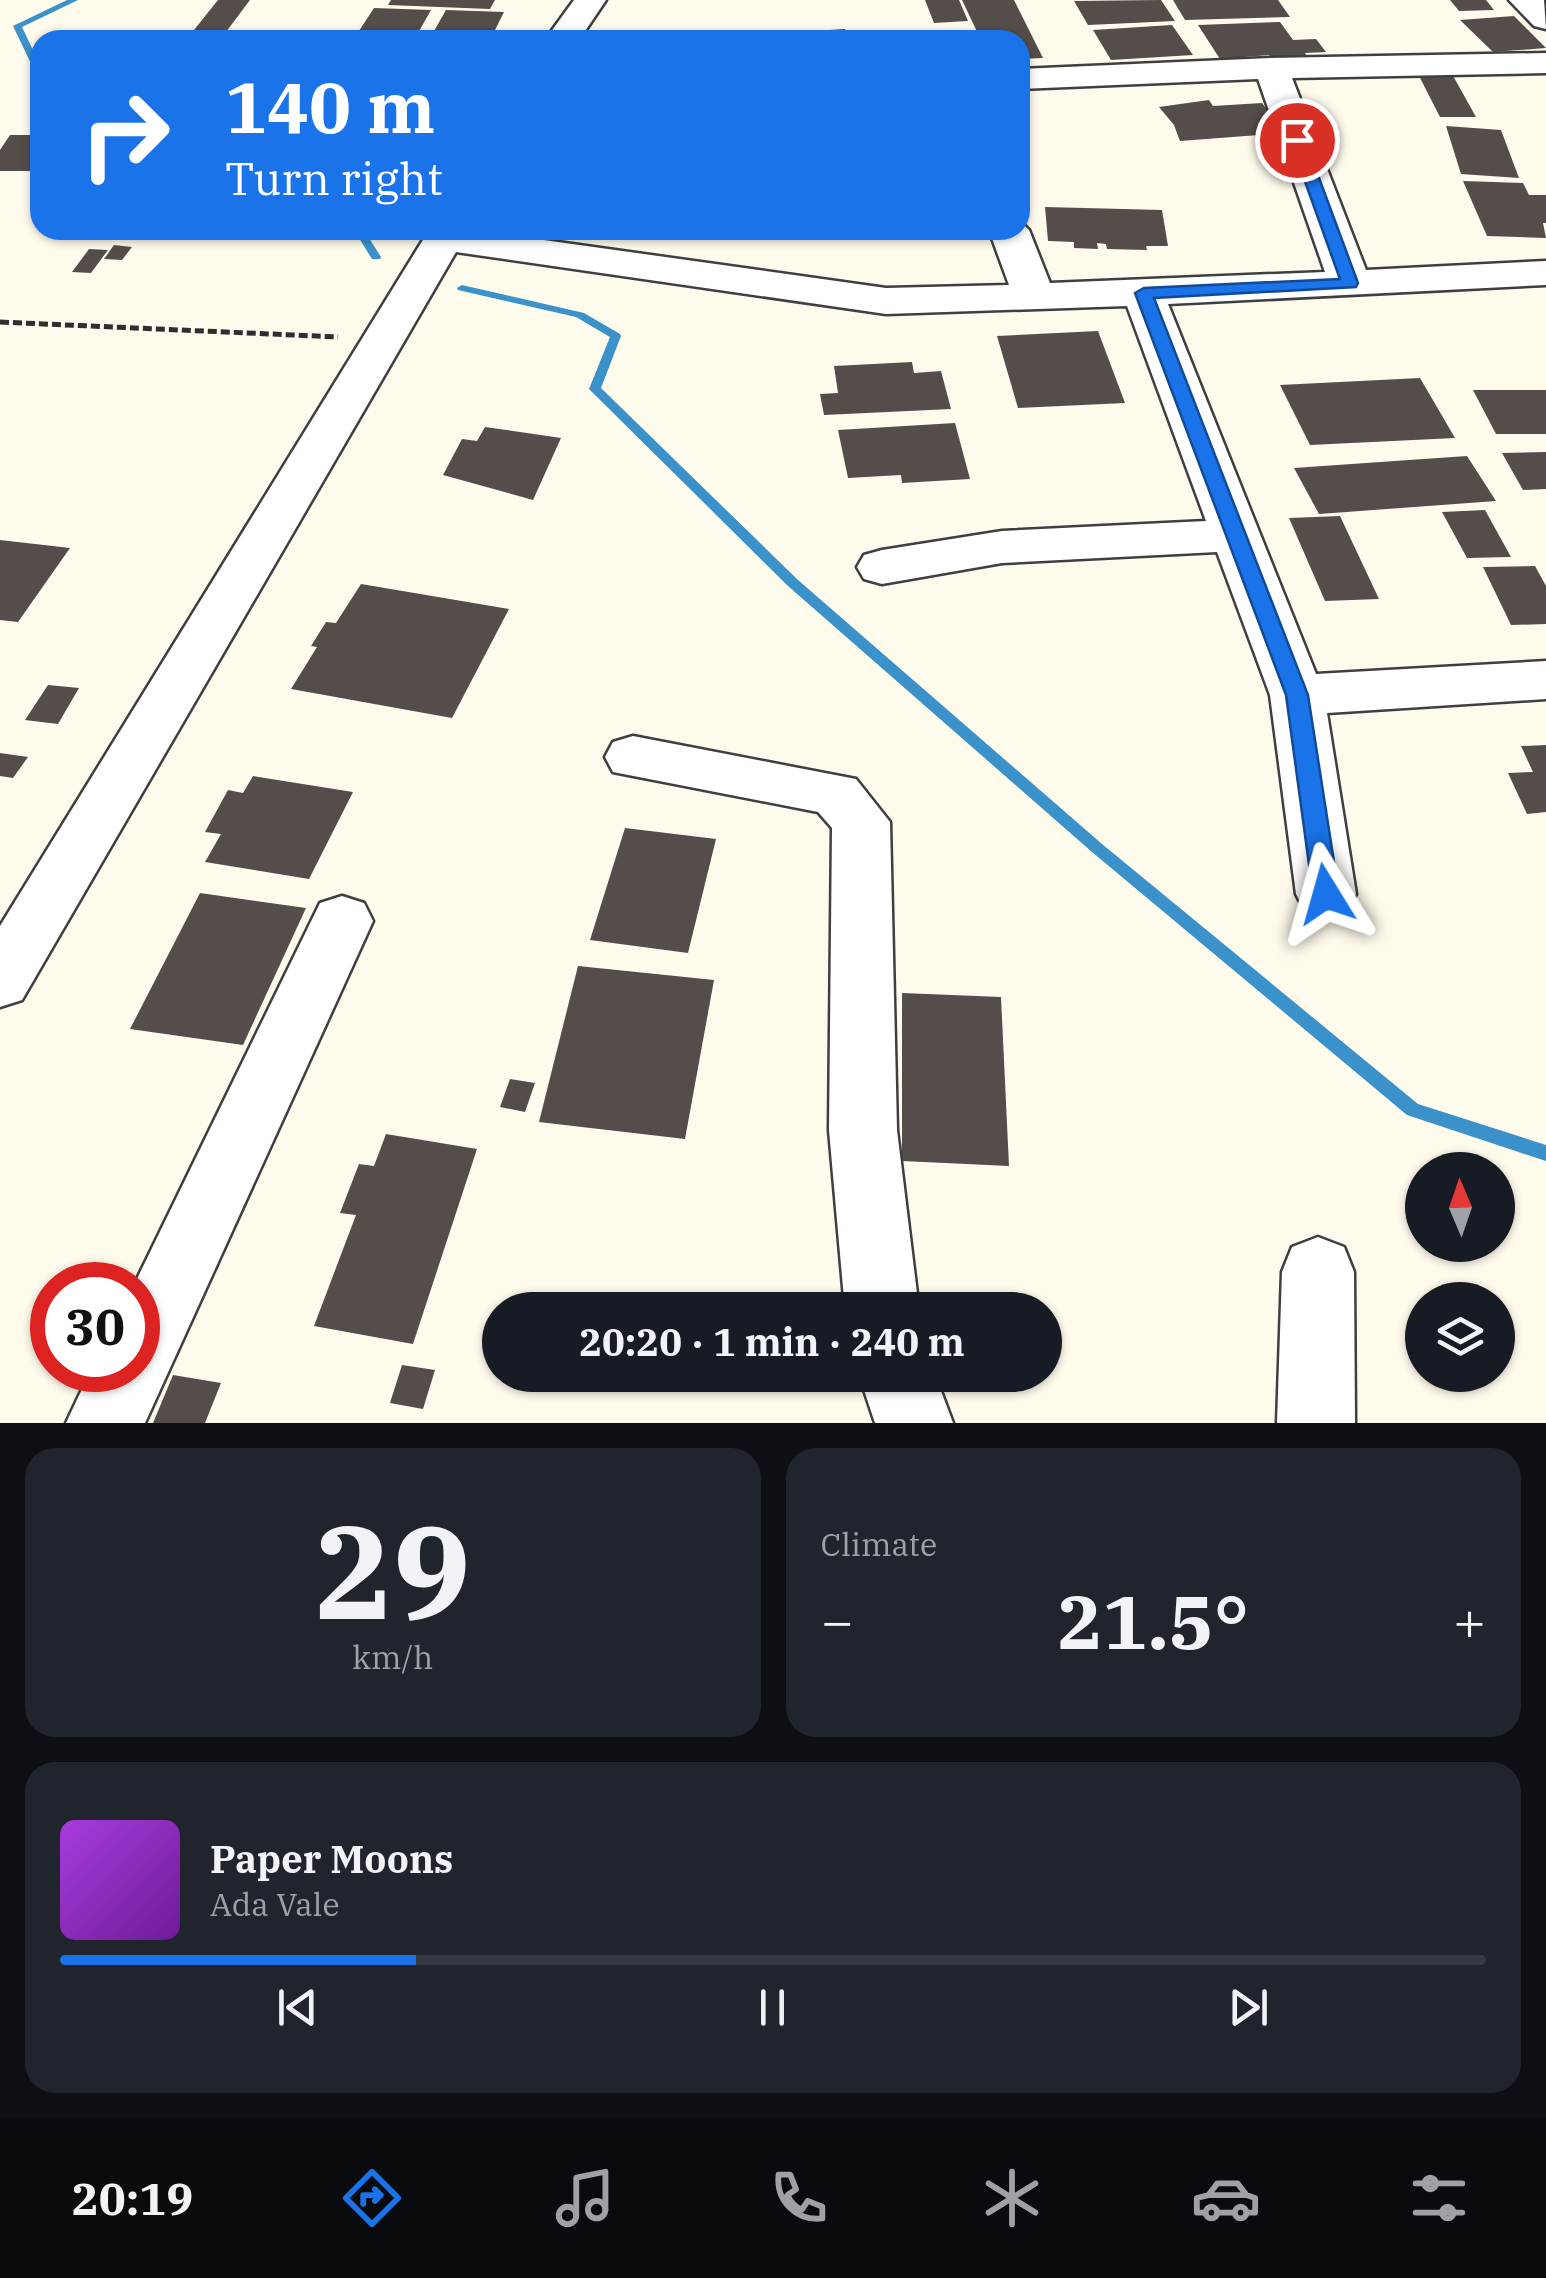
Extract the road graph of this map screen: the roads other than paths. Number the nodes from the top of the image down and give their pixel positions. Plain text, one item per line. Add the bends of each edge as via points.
1 (590, 0) edge
2 (1525, 0) edge
3 (1546, 19) edge
4 (569, 30) edge
5 (1546, 63) edge
6 (1271, 68) junction
7 (1030, 79) edge
8 (443, 240) edge
9 (484, 240) edge
10 (1013, 240) edge
11 (1546, 274) edge
12 (1350, 283) junction
13 (1144, 293) junction
14 (1034, 296) junction
15 (1236, 535) junction
16 (882, 566) dead end
17 (1546, 680) edge
18 (1297, 695) junction
19 (632, 757) dead end
20 (1326, 894) dead end
21 (342, 921) dead end
22 (0, 981) edge
23 (1318, 1272) dead end
24 (880, 1292) edge
25 (160, 1310) edge
26 (120, 1392) edge
27 (903, 1392) edge
28 (105, 1423) edge
29 (914, 1423) edge
30 (1316, 1423) edge

1 - 4 street
2 - 3 street
5 - 6 street
6 - 7 street
6 - 12 street
8 - 22 street
9 - 14 street via 829,296
10 - 14 street
11 - 12 street
12 - 13 street
13 - 14 street
13 - 15 street
15 - 16 street via 1002,548
15 - 18 street
17 - 18 street
18 - 20 street
19 - 24 street via 836,794 860,822 863,1130
21 - 25 street
23 - 30 street
26 - 28 street
27 - 29 street

